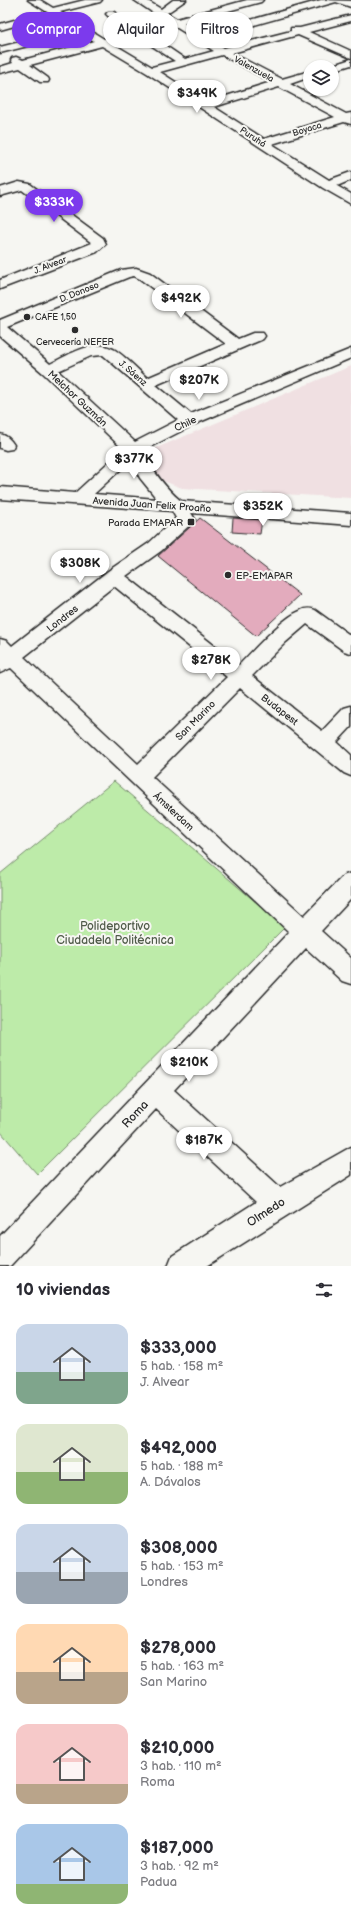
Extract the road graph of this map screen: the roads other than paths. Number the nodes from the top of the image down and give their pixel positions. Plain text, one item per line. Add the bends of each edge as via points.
1 (33, 0) edge
2 (97, 0) edge
3 (139, 0) edge
4 (181, 0) edge
5 (332, 0) edge
6 (339, 0) edge
7 (250, 1) edge
8 (351, 4) edge
9 (53, 11) junction
10 (159, 12) edge
11 (164, 12) edge
12 (273, 17) junction
13 (351, 18) edge
14 (178, 22) joint
15 (253, 22) edge
16 (12, 23) edge
17 (0, 26) edge
18 (186, 27) edge
19 (298, 32) junction
20 (103, 42) joint
21 (12, 47) edge
22 (113, 48) edge
23 (163, 48) edge
24 (217, 48) edge
25 (1, 50) edge
26 (223, 52) junction
27 (351, 55) edge
28 (184, 62) junction
29 (351, 62) edge
30 (23, 65) junction
31 (339, 66) edge
32 (0, 70) edge
33 (151, 71) junction
34 (303, 76) edge
35 (44, 80) dead end
36 (280, 83) junction
37 (205, 106) junction
38 (349, 118) edge
39 (262, 143) junction
40 (351, 176) edge
41 (327, 185) junction
42 (0, 192) edge
43 (351, 200) edge
44 (0, 285) edge
45 (0, 325) edge
46 (0, 329) edge
47 (258, 336) dead end
48 (7, 344) edge
49 (236, 345) junction
50 (351, 353) edge
51 (48, 370) junction
52 (145, 384) junction
53 (189, 421) junction
54 (133, 449) junction
55 (0, 481) edge
56 (85, 494) junction
57 (162, 494) junction
58 (4, 497) edge
59 (177, 506) junction
60 (351, 506) edge
61 (351, 519) edge
62 (114, 576) junction
63 (351, 646) edge
64 (4, 656) edge
65 (238, 676) junction
66 (351, 714) edge
67 (323, 743) junction
68 (351, 767) edge
69 (138, 777) junction
70 (351, 883) edge
71 (305, 932) junction
72 (351, 973) edge
73 (156, 1091) junction
74 (351, 1160) edge
75 (278, 1204) junction
76 (0, 1256) edge
77 (182, 1266) edge

1 - 9 street, Puruhá
2 - 9 street
3 - 10 street, Valenzuela
4 - 11 street
5 - 12 street
6 - 8 street
7 - 12 street
7 - 14 street
9 - 20 street, Puruhá
12 - 15 street
12 - 19 street
13 - 19 street
14 - 18 street, Valenzuela
16 - 17 street
19 - 26 street
19 - 27 street
20 - 30 street
21 - 25 street
22 - 33 street, Puruhá
23 - 28 street
24 - 26 street, Valenzuela
25 - 30 street
26 - 28 street
26 - 36 street, Valenzuela
28 - 33 street
29 - 31 street
30 - 32 street
30 - 35 street
33 - 37 street, Puruhá
34 - 36 street
36 - 37 street
36 - 38 street, Valenzuela
37 - 39 street, Puruhá
38 - 39 street, Boyaca
39 - 41 street, Puruhá
40 - 41 street
41 - 43 street, Puruhá
42 - 44 street, J. Alvear via 19,186 26,187 99,244
45 - 49 street, D. Donoso via 126,273 136,272 145,276
46 - 48 street, Melchor Guzmán
47 - 49 street
48 - 51 street, Melchor Guzmán
49 - 52 street
50 - 53 street, Chile
51 - 52 street, J. Sáenz via 103,349
51 - 54 street, Melchor Guzmán
52 - 53 street, J. Sáenz
53 - 54 street, Chile
54 - 56 street, Chile
54 - 57 street, Melchor Guzmán via 146,474
55 - 56 street, Avenida Juan Felix Proaño
56 - 57 street, Avenida Juan Felix Proaño
56 - 58 street, Avenida Juan Felix Proaño
56 - 59 street, Avenida Juan Felix Proaño
57 - 59 street, Melchor Guzmán
57 - 60 street, Avenida Juan Felix Proaño
59 - 61 street, Avenida Juan Felix Proaño
59 - 62 street, Londres via 186,519 179,527
62 - 64 street, Londres
62 - 65 street, Budapest
63 - 65 street, San Marino via 307,615 279,637
64 - 69 street, Ámsterdam
65 - 67 street, Budapest
65 - 69 street, San Marino
66 - 67 street
67 - 68 street, Budapest
69 - 71 street, Ámsterdam
70 - 71 street, Roma
71 - 72 street, Ámsterdam
71 - 73 street, Roma
73 - 75 street
73 - 76 street, Roma
74 - 75 street, Olmedo
75 - 77 street, Olmedo

